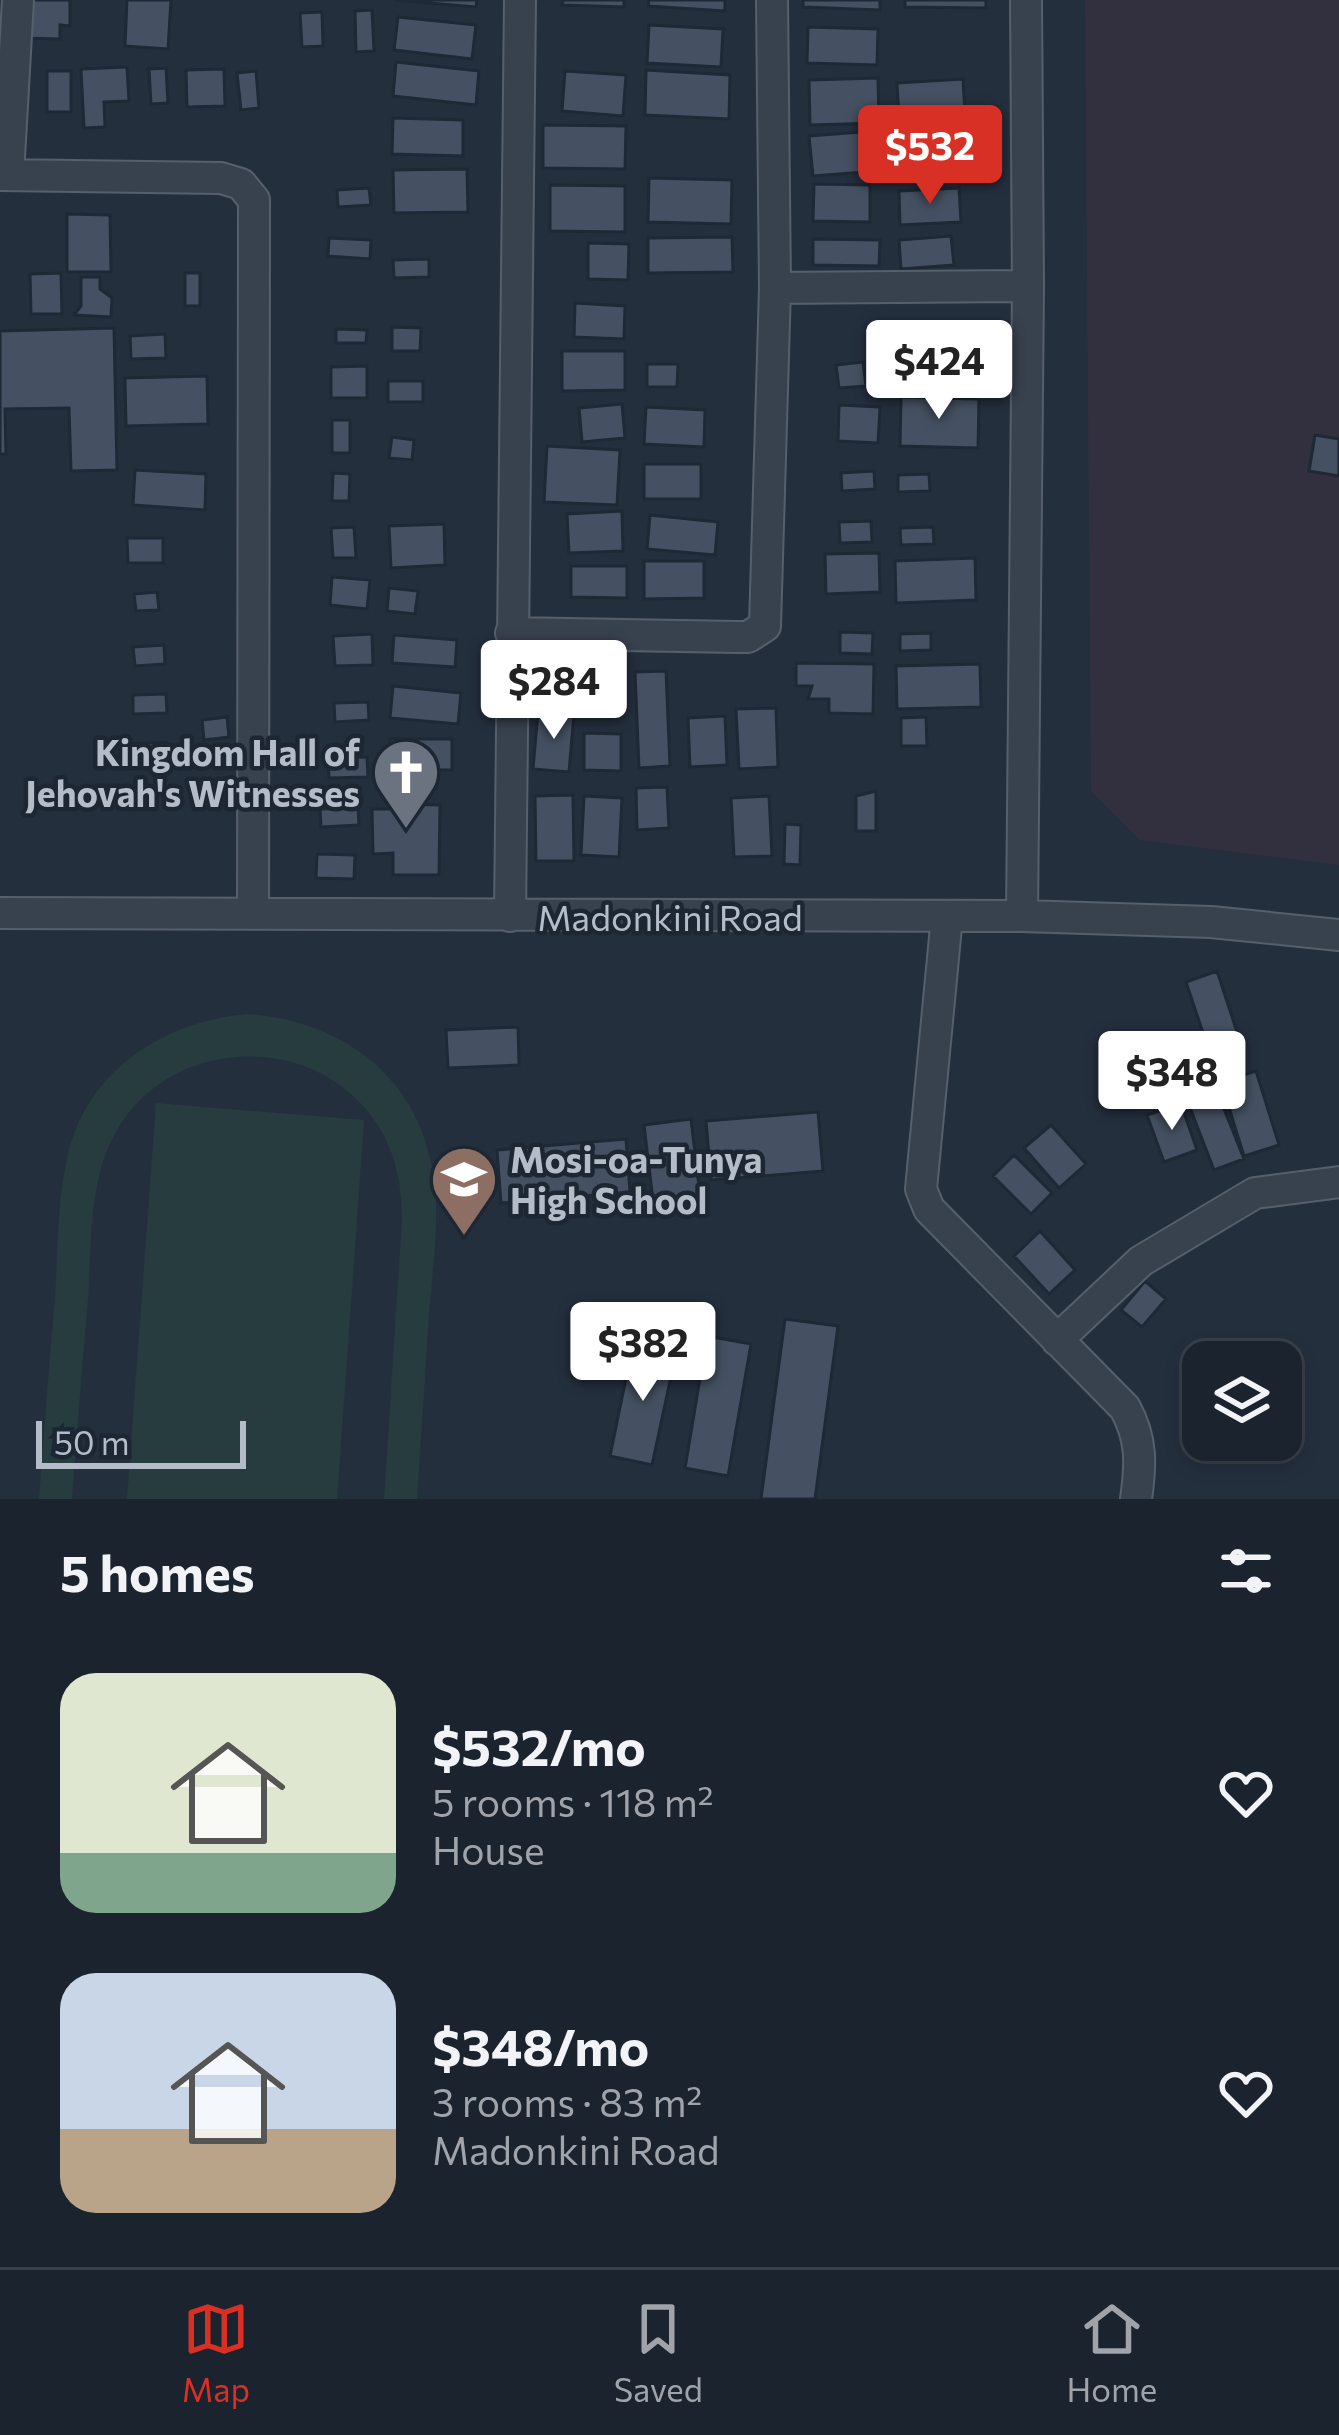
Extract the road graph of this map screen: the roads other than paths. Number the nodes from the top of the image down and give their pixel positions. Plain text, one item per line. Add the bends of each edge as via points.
1 (18, 0) edge
2 (520, 0) edge
3 (772, 0) edge
4 (1026, 0) edge
5 (4, 175) edge
6 (1028, 286) junction
7 (775, 288) junction
8 (511, 632) junction
9 (253, 912) junction
10 (0, 914) edge
11 (510, 916) junction
12 (946, 916) junction
13 (1022, 916) junction
14 (1339, 935) edge
15 (1339, 1182) edge
16 (1058, 1340) junction
17 (1136, 1499) edge

1 - 5 street
2 - 8 street
3 - 7 street
4 - 6 street
5 - 9 street via 221,178 241,184 254,200
6 - 7 street
6 - 13 street
7 - 8 street via 765,626 748,637
8 - 11 street
9 - 10 street, Madonkini Road
9 - 11 street, Madonkini Road
11 - 12 street, Madonkini Road
12 - 13 street, Madonkini Road
12 - 16 street via 921,1189 929,1209
13 - 14 street, Madonkini Road
15 - 16 street via 1256,1193 1142,1261
16 - 17 street via 1136,1428

